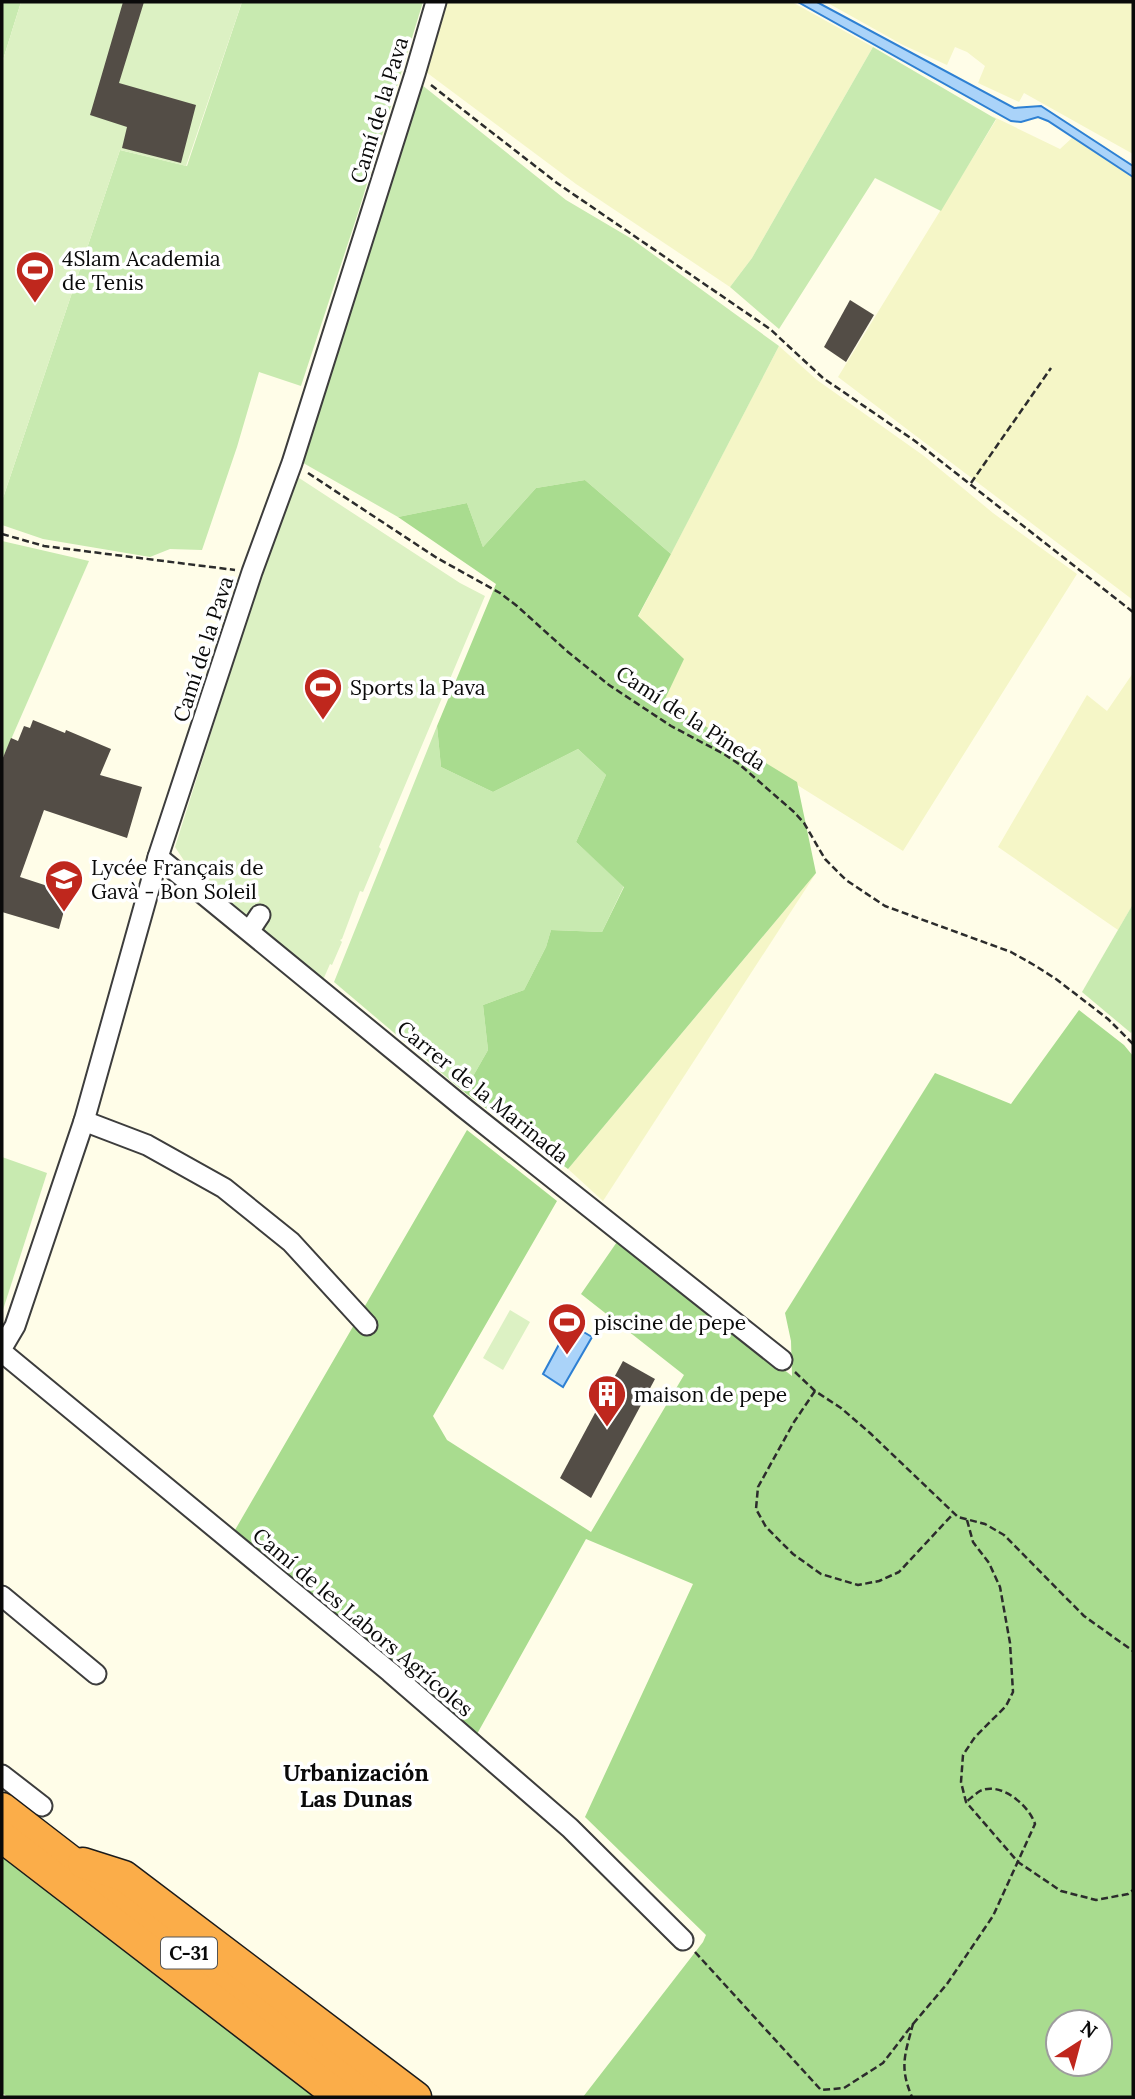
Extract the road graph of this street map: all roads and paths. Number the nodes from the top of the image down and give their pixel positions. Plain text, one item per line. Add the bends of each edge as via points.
1 (436, 2) edge
2 (415, 74) junction
3 (1051, 368) dead end
4 (292, 463) junction
5 (971, 483) junction
6 (2, 534) edge
7 (252, 572) junction
8 (1133, 612) edge
9 (158, 857) junction
10 (1133, 1043) edge
11 (85, 1121) junction
12 (19, 1311) junction
13 (367, 1325) dead end
14 (2, 1328) edge
15 (2, 1350) edge
16 (782, 1360) joint
17 (815, 1391) junction
18 (953, 1513) junction
19 (967, 1520) junction
20 (2, 1596) edge
21 (1133, 1651) edge
22 (96, 1674) dead end
23 (2, 1774) edge
24 (966, 1802) junction
25 (42, 1806) dead end
26 (2, 1808) edge
27 (2, 1837) edge
28 (68, 1859) junction
29 (1018, 1863) junction
30 (1133, 1890) edge
31 (683, 1940) joint
32 (913, 2024) junction
33 (340, 2097) edge
34 (377, 2097) edge
35 (416, 2097) edge
36 (912, 2097) edge

1 - 2 street, Camí de la Pava
2 - 4 street, Camí de la Pava
2 - 5 path via 557,183 770,329 823,378
3 - 5 path
4 - 7 street, Camí de la Pava
4 - 10 path, Camí de la Pineda via 437,558 500,593 609,684 739,764 794,812 825,859 846,880 886,906 1022,959 1056,979
5 - 8 path
6 - 7 path via 44,546
7 - 9 street, Camí de la Pava
9 - 11 street, Camí de la Pava
9 - 16 street, Carrer de la Marinada via 255,923 463,1107
11 - 12 street, Camí de la Pava
11 - 13 street via 148,1145 225,1188 291,1242
12 - 14 street, Camí de la Pava
12 - 15 street, Camí de la Pava
15 - 31 street, Camí de les Labors Agrícoles via 400,1680 570,1828
16 - 17 path
17 - 18 path via 860,1424
17 - 18 path via 758,1486 755,1509 793,1554 821,1574 858,1585 879,1581 899,1572
18 - 19 path
19 - 21 path via 1004,1535 1084,1616
19 - 24 path via 973,1542 1000,1587 1013,1692 963,1755 961,1782
20 - 22 street
23 - 25 street
24 - 29 path
24 - 29 path via 981,1790 996,1788 1032,1815 1035,1824
26 - 28 highway, C-31
27 - 33 highway, C-31
28 - 34 highway, C-31
28 - 35 highway via 124,1875
29 - 30 path via 1061,1891 1096,1900
29 - 32 path via 993,1916 947,1984
31 - 32 path via 821,2090 845,2088 883,2063
32 - 36 path via 903,2063

